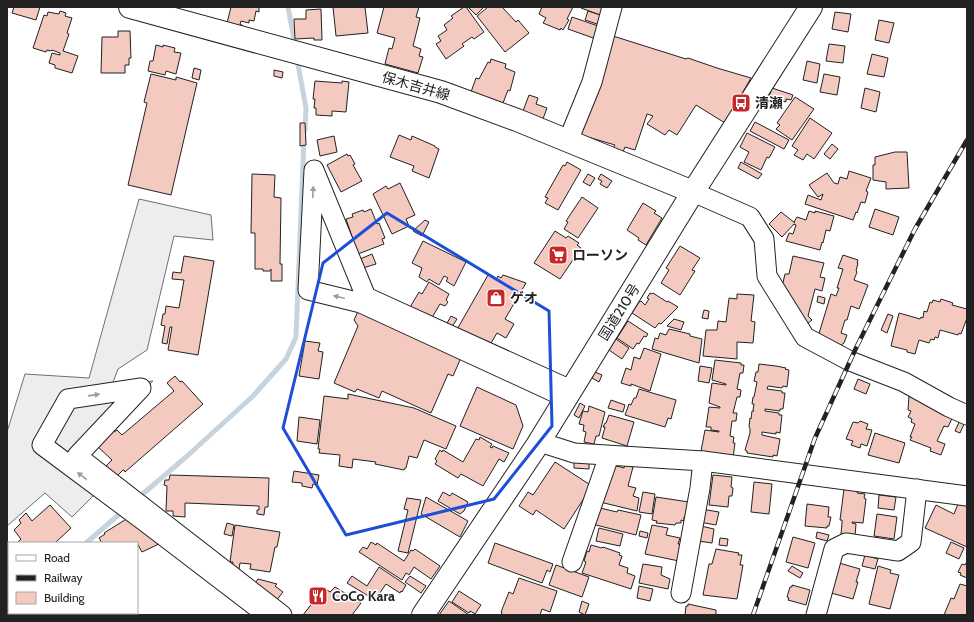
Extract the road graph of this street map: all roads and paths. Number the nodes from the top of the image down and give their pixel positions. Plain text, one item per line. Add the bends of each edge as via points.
1 (130, 7) edge
2 (612, 7) edge
3 (811, 7) edge
4 (568, 141) junction
5 (693, 192) junction
6 (569, 394) junction
7 (967, 415) edge
8 (541, 440) junction
9 (609, 456) junction
10 (703, 462) junction
11 (917, 489) junction
12 (967, 496) edge
13 (572, 562) dead end
14 (681, 594) dead end
15 (267, 615) edge
16 (282, 615) edge
17 (423, 615) edge
18 (816, 615) edge

1 - 4 main road, 保木吉井線 via 441,92
2 - 4 street via 592,82
3 - 5 main road, 国道210号
4 - 5 main road, 保木吉井線
5 - 6 main road, 国道210号
5 - 7 street via 750,217 764,239 767,276 805,338 850,361 904,382
6 -> 6 street via 361,302 308,290 314,170 366,297
6 - 8 main road, 国道210号
8 - 9 street via 574,453
8 - 17 main road, 国道210号
9 - 10 street
9 - 13 street
10 - 11 street
10 - 14 street
11 - 12 street
11 - 18 street via 911,542 898,551 846,542 834,549
15 -> 16 street via 42,445 68,399 141,388 77,456

